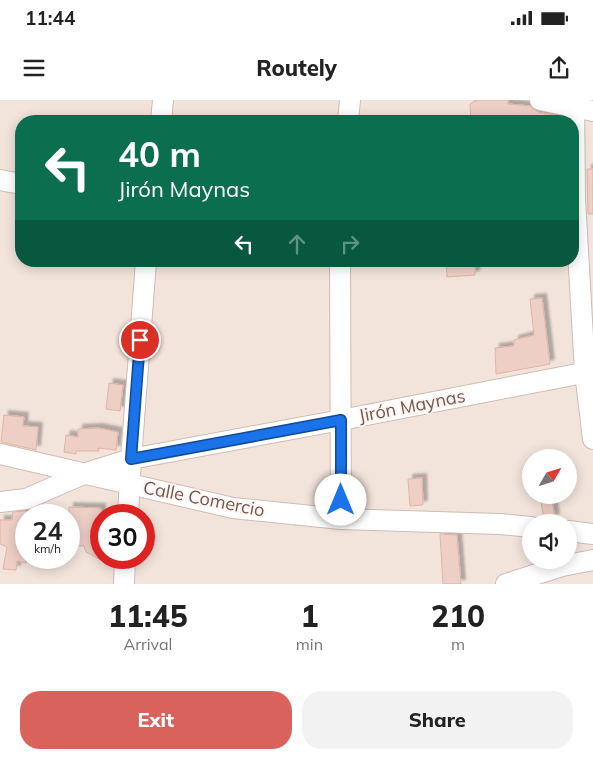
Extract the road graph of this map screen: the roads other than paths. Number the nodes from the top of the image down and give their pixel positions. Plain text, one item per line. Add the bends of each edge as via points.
1 (163, 100) edge
2 (350, 100) edge
3 (540, 100) edge
4 (580, 106) edge
5 (162, 115) edge
6 (349, 115) edge
7 (579, 122) edge
8 (0, 180) edge
9 (15, 183) edge
10 (579, 257) edge
11 (146, 267) edge
12 (340, 267) edge
13 (589, 371) edge
14 (341, 420) junction
15 (593, 439) edge
16 (0, 454) edge
17 (131, 459) junction
18 (86, 473) junction
19 (130, 485) junction
20 (0, 502) edge
21 (129, 504) edge
22 (341, 520) junction
23 (522, 526) edge
24 (577, 533) edge
25 (593, 534) edge
26 (593, 560) edge
27 (125, 569) edge
28 (124, 584) edge
29 (506, 584) edge

1 - 5 street
2 - 6 street
3 - 4 street
4 - 7 street
8 - 9 street
10 - 13 street
11 - 17 street
12 - 14 street
13 - 14 street, Jirón Maynas
13 - 15 street
14 - 17 street, Jirón Maynas
14 - 22 street
16 - 18 street, Calle Comercio
17 - 18 street, Jirón Maynas
17 - 19 street
18 - 19 street, Calle Comercio
18 - 20 street, Jirón Maynas via 26,499
19 - 21 street
19 - 22 street, Calle Comercio via 233,508
22 - 23 street, Calle Comercio
24 - 25 street
26 - 29 street
27 - 28 street

